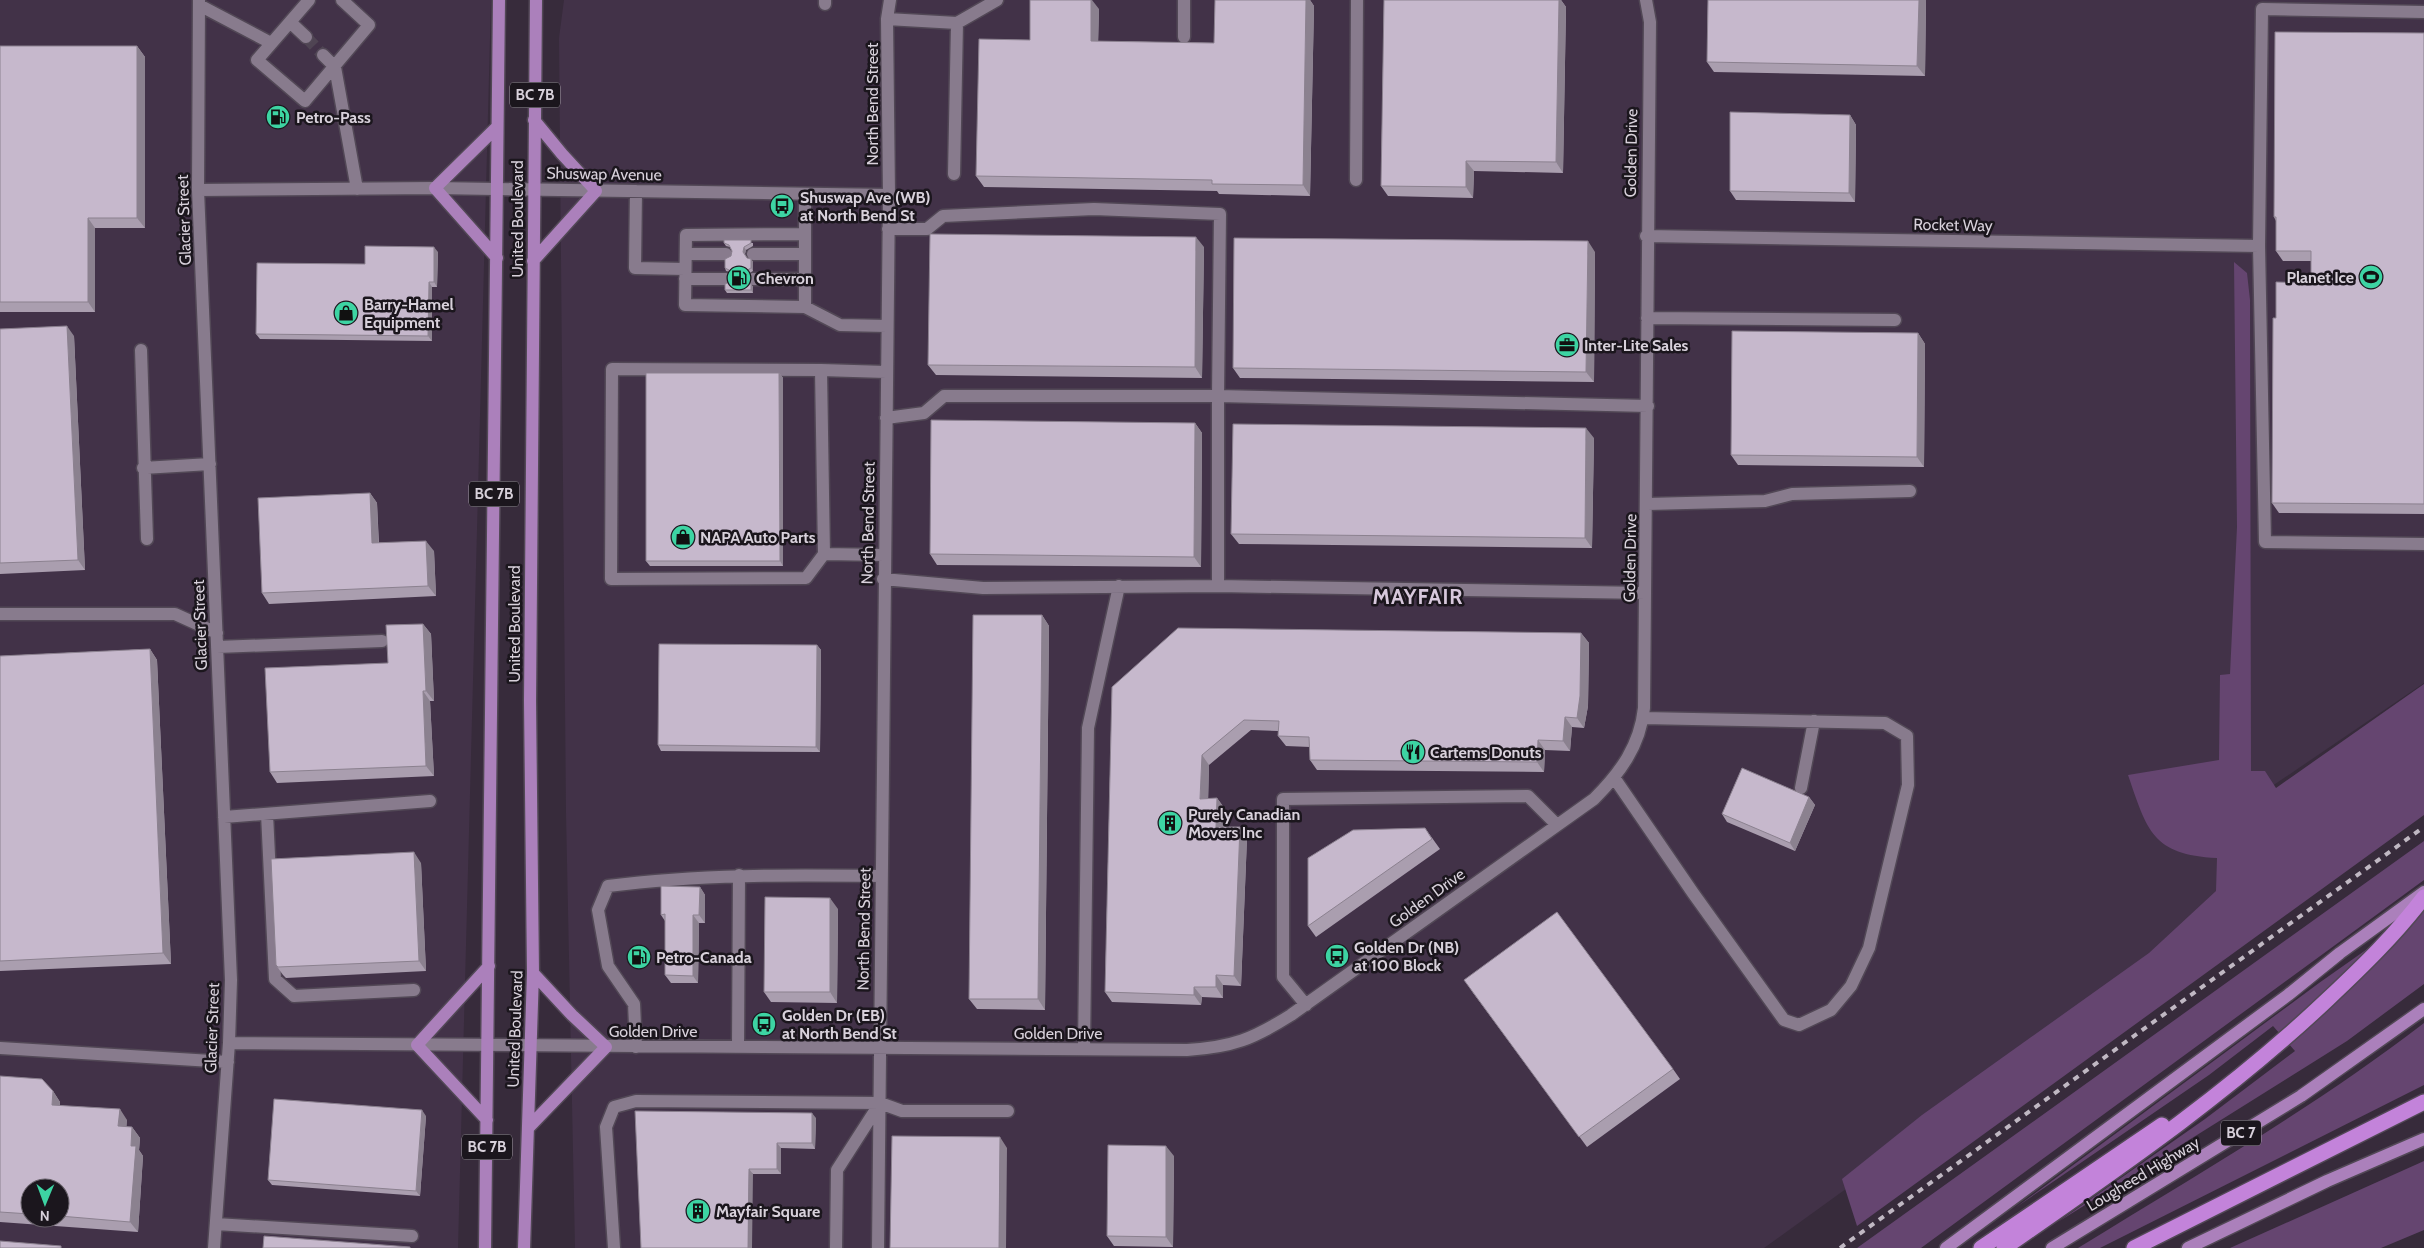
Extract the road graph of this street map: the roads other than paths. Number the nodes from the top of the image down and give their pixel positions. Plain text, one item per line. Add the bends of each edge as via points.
1 (309, 0) edge
2 (342, 0) edge
3 (499, 0) edge
4 (536, 0) edge
5 (890, 0) edge
6 (997, 0) edge
7 (1184, 0) edge
8 (1357, 0) edge
9 (1646, 0) edge
10 (199, 2) edge
11 (2424, 12) edge
12 (887, 19) junction
13 (290, 22) junction
14 (957, 23) junction
15 (306, 37) tunnel mouth
16 (1184, 37) dead end
17 (271, 43) junction
18 (323, 55) tunnel mouth
19 (335, 68) junction
20 (534, 120) junction
21 (498, 127) junction
22 (954, 174) dead end
23 (1356, 180) dead end
24 (435, 188) junction
25 (356, 189) junction
26 (496, 189) junction
27 (533, 189) junction
28 (198, 190) junction
29 (596, 191) junction
30 (636, 191) junction
31 (805, 194) junction
32 (889, 195) junction
33 (888, 229) junction
34 (806, 234) junction
35 (1646, 236) junction
36 (2259, 246) junction
37 (686, 254) junction
38 (726, 254) dead end
39 (753, 254) dead end
40 (805, 254) junction
41 (497, 258) junction
42 (533, 261) junction
43 (685, 274) junction
44 (726, 279) dead end
45 (753, 279) dead end
46 (805, 279) junction
47 (805, 307) junction
48 (1647, 318) junction
49 (1895, 320) dead end
50 (887, 326) junction
51 (141, 350) dead end
52 (821, 370) junction
53 (886, 372) junction
54 (1218, 396) junction
55 (1648, 406) junction
56 (886, 418) junction
57 (210, 464) junction
58 (143, 468) junction
59 (1910, 492) dead end
60 (1647, 504) junction
61 (147, 540) dead end
62 (2424, 544) edge
63 (824, 554) junction
64 (884, 556) junction
65 (883, 579) junction
66 (1119, 586) junction
67 (1218, 586) junction
68 (1645, 594) junction
69 (0, 614) edge
70 (217, 633) junction
71 (382, 640) dead end
72 (217, 647) junction
73 (1643, 718) junction
74 (1814, 721) junction
75 (1615, 779) junction
76 (1801, 788) dead end
77 (430, 802) dead end
78 (267, 814) junction
79 (224, 817) junction
80 (1556, 824) junction
81 (738, 875) junction
82 (881, 876) junction
83 (2424, 892) edge
84 (2424, 897) edge
85 (489, 966) junction
86 (533, 973) junction
87 (414, 990) dead end
88 (1306, 1005) junction
89 (2424, 1008) edge
90 (229, 1043) junction
91 (417, 1045) junction
92 (489, 1046) junction
93 (531, 1046) junction
94 (606, 1047) junction
95 (636, 1047) junction
96 (738, 1047) junction
97 (0, 1048) edge
98 (880, 1048) junction
99 (1084, 1049) junction
100 (2268, 1055) junction
101 (228, 1062) junction
102 (2424, 1102) edge
103 (880, 1103) junction
104 (1008, 1111) dead end
105 (487, 1120) junction
106 (528, 1128) junction
107 (2424, 1139) edge
108 (216, 1224) junction
109 (412, 1236) dead end
110 (214, 1248) edge
111 (485, 1248) edge
112 (524, 1248) edge
113 (614, 1248) edge
114 (836, 1248) edge
115 (878, 1248) edge
116 (1946, 1248) edge
117 (1981, 1248) edge
118 (2004, 1248) edge
119 (2052, 1248) edge
120 (2134, 1248) edge
121 (2188, 1248) edge

1 - 13 street
2 - 19 street via 369,25
3 - 21 main road, United Boulevard / BC 7B
4 - 20 main road, United Boulevard / BC 7B
5 - 12 street, North Bend Street
6 - 14 street
7 - 16 street
8 - 23 street
9 - 35 street, Golden Drive via 1650,22
10 - 17 street
10 - 28 street, Glacier Street
11 - 36 street via 2262,9
12 - 14 street
12 - 32 street, North Bend Street
13 - 15 street
13 - 17 street
14 - 22 street
17 - 19 street via 257,60 305,101
18 - 19 street
19 - 25 street
20 - 27 main road, United Boulevard / BC 7B
20 - 29 main road
21 - 24 main road
21 - 26 main road, United Boulevard / BC 7B
24 - 25 street, Shuswap Avenue
24 - 26 street, Shuswap Avenue
24 - 41 main road
25 - 28 street, Shuswap Avenue
26 - 27 street, Shuswap Avenue
26 - 41 main road, United Boulevard / BC 7B
27 - 29 street, Shuswap Avenue
27 - 42 main road, United Boulevard / BC 7B
28 - 57 street, Glacier Street
29 - 30 street, Shuswap Avenue
29 - 42 main road
30 - 31 street, Shuswap Avenue
30 - 43 street via 635,268
31 - 32 street, Shuswap Avenue
31 - 34 street
32 - 33 street, North Bend Street
33 - 50 street, North Bend Street
33 - 54 street via 927,229 942,216 1094,209 1220,214
34 - 37 street via 686,235
34 - 40 street
35 - 36 street, Rocket Way
35 - 48 street, Golden Drive
36 - 62 street via 2265,542
37 - 38 street
37 - 43 street
39 - 40 street
40 - 46 street
41 - 85 main road, United Boulevard / BC 7B
42 - 86 main road, United Boulevard / BC 7B via 530,701
43 - 44 street
43 - 47 street via 685,305
45 - 46 street
46 - 47 street
47 - 50 street via 840,326
48 - 49 street
48 - 55 street, Golden Drive
50 - 53 street, North Bend Street
51 - 58 street
52 - 53 street
52 - 63 street
52 - 63 street via 612,369 612,578 806,578
53 - 56 street, North Bend Street
54 - 55 street
54 - 56 street via 944,396 924,413
54 - 67 street
55 - 60 street, Golden Drive
56 - 64 street, North Bend Street
57 - 58 street
57 - 70 street, Glacier Street
58 - 61 street
59 - 60 street via 1792,494 1765,501
60 - 68 street, Golden Drive
63 - 64 street
64 - 65 street, North Bend Street
65 - 66 street via 982,588
65 - 82 street, North Bend Street
66 - 67 street
66 - 99 street via 1088,728
67 - 68 street
68 - 73 street, Golden Drive
69 - 70 street via 175,614
70 - 72 street, Glacier Street
71 - 72 street
72 - 79 street, Glacier Street
73 - 74 street
73 - 75 street, Golden Drive via 1630,755
74 - 75 street via 1884,723 1907,736 1908,785 1869,948 1851,986 1831,1010 1799,1025 1784,1020 1772,1004
74 - 76 street
75 - 80 street, Golden Drive via 1594,799
77 - 78 street
78 - 79 street
78 - 87 street via 274,979 294,996
79 - 90 street, Glacier Street via 231,980
80 - 88 street, Golden Drive
80 - 88 street via 1528,796 1283,800 1283,977
81 - 82 street
81 - 95 street via 659,879 608,886 598,910 608,966 634,1004
81 - 96 street
82 - 98 street, North Bend Street
83 - 116 main road
84 - 100 highway via 2357,972
85 - 91 main road
85 - 92 main road, United Boulevard / BC 7B
86 - 93 main road, United Boulevard / BC 7B
86 - 94 main road
88 - 99 street, Golden Drive via 1266,1031 1225,1047
89 - 119 main road, Lougheed Highway / BC 7 via 2301,1096
90 - 91 street, Golden Drive
90 - 101 street, Glacier Street
91 - 92 street, Golden Drive
91 - 105 main road
92 - 93 street, Golden Drive
92 - 105 main road, United Boulevard / BC 7B
93 - 94 street, Golden Drive
93 - 106 main road, United Boulevard / BC 7B
94 - 95 street, Golden Drive
94 - 106 main road
95 - 96 street, Golden Drive
96 - 98 street, Golden Drive
97 - 101 street
98 - 99 street, Golden Drive
98 - 103 street, North Bend Street
100 - 117 highway
100 - 118 highway via 2162,1137
101 - 108 street, Glacier Street
102 - 120 highway
103 - 104 street via 902,1111
103 - 113 street via 636,1101 614,1107 606,1127
103 - 114 street via 838,1170
103 - 115 street, North Bend Street
105 - 111 main road, United Boulevard / BC 7B
106 - 112 main road, United Boulevard / BC 7B
107 - 121 main road via 2327,1181
108 - 109 street
108 - 110 street, Glacier Street

